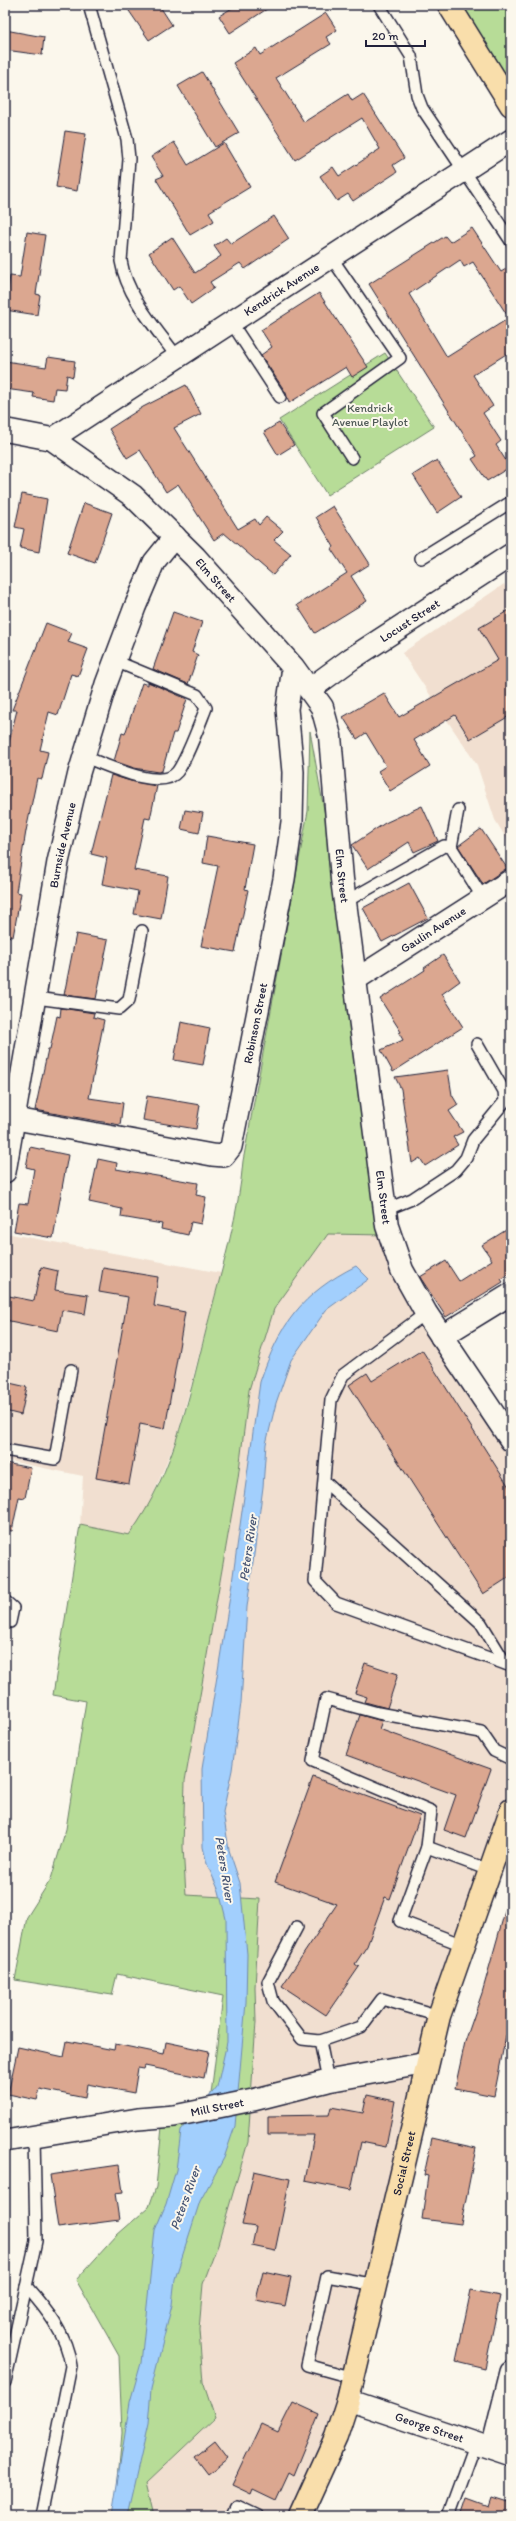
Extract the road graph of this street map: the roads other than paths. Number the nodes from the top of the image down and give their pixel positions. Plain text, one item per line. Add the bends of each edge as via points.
1 (89, 5) edge
2 (379, 5) edge
3 (449, 5) edge
4 (511, 105) edge
5 (511, 140) edge
6 (463, 171) junction
7 (511, 241) edge
8 (331, 257) junction
9 (230, 322) junction
10 (177, 357) junction
11 (280, 398) dead end
12 (5, 430) edge
13 (52, 439) junction
14 (352, 458) dead end
15 (511, 502) edge
16 (175, 536) junction
17 (511, 555) edge
18 (421, 558) dead end
19 (115, 661) junction
20 (293, 667) junction
21 (310, 689) junction
22 (85, 757) junction
23 (458, 810) dead end
24 (452, 847) junction
25 (511, 880) edge
26 (483, 898) junction
27 (345, 902) junction
28 (142, 931) dead end
29 (355, 980) junction
30 (36, 998) junction
31 (477, 1044) dead end
32 (10, 1118) edge
33 (5, 1172) edge
34 (385, 1210) junction
35 (511, 1294) edge
36 (426, 1313) junction
37 (441, 1337) junction
38 (71, 1370) dead end
39 (511, 1440) edge
40 (5, 1450) edge
41 (325, 1482) junction
42 (5, 1601) edge
43 (10, 1622) dead end
44 (509, 1665) edge
45 (511, 1759) edge
46 (511, 1810) edge
47 (504, 1846) edge
48 (427, 1847) junction
49 (489, 1870) junction
50 (297, 1927) dead end
51 (463, 1945) junction
52 (439, 2016) junction
53 (320, 2041) junction
54 (427, 2063) junction
55 (328, 2081) junction
56 (34, 2135) junction
57 (5, 2141) edge
58 (376, 2285) junction
59 (26, 2286) junction
60 (511, 2372) edge
61 (354, 2378) junction
62 (5, 2382) edge
63 (348, 2400) junction
64 (484, 2445) junction
65 (511, 2455) edge
66 (41, 2516) edge
67 (232, 2516) edge
68 (258, 2516) edge
69 (300, 2516) edge
70 (449, 2516) edge

1 - 10 lane via 127,139 129,159 121,261 123,276
2 - 6 lane via 411,56 417,95 422,108
3 - 4 main road
5 - 6 street, Kendrick Avenue
6 - 7 lane
6 - 8 street, Kendrick Avenue
8 - 9 street, Kendrick Avenue
8 - 14 lane via 400,358 323,413
9 - 10 street, Kendrick Avenue
9 - 11 lane
10 - 13 street, Kendrick Avenue
12 - 13 street, Elm Street
13 - 16 street, Elm Street via 133,496
15 - 18 lane
16 - 19 street, Burnside Avenue via 154,562
16 - 20 street, Elm Street
17 - 21 street, Locust Street via 351,659
19 - 22 street, Burnside Avenue
19 - 22 lane via 197,695 206,708 177,773 165,778 149,780
20 - 21 street, Elm Street
20 - 32 street, Robinson Street via 287,709 293,772 292,822 284,879 231,1147 224,1156 212,1155
21 - 27 street, Elm Street via 322,707 330,736
22 - 30 street, Burnside Avenue via 58,862
23 - 24 lane
24 - 26 lane
24 - 27 lane via 444,846
25 - 26 street, Gaulin Avenue
26 - 29 street, Gaulin Avenue
27 - 29 street, Elm Street
28 - 30 lane via 129,1000 120,1009
29 - 34 street, Elm Street
30 - 32 street, Burnside Avenue
31 - 34 lane via 504,1091 505,1101 473,1140 466,1158 456,1170 412,1199
32 - 33 street, Burnside Avenue
34 - 36 street, Elm Street via 395,1255
35 - 37 street
36 - 37 street, Elm Street
36 - 41 lane via 343,1376 330,1400
37 - 39 street, Elm Street
38 - 40 lane via 55,1459
41 - 44 lane via 481,1623
41 - 44 lane via 315,1581 336,1603
42 - 43 lane via 13,1608
45 - 48 lane via 494,1751 481,1732 378,1713 326,1699 313,1761 430,1811
46 - 47 main road, Social Street
47 - 49 main road, Social Street
48 - 49 lane
48 - 51 lane via 400,1921
49 - 51 main road, Social Street
50 - 53 lane via 268,1982 273,2001 302,2039
51 - 52 main road, Social Street
52 - 53 lane via 382,1999 361,2027
52 - 54 main road, Social Street
53 - 55 lane
54 - 55 street, Mill Street
54 - 58 main road, Social Street
55 - 56 street, Mill Street via 174,2116
56 - 57 street, Mill Street
56 - 59 lane via 36,2241
58 - 61 main road, Social Street
58 - 61 lane via 327,2276 307,2365
59 - 62 lane
59 - 66 lane via 50,2315 69,2351 70,2366
60 - 64 street
61 - 63 main road, Social Street
63 - 64 street, George Street
63 - 69 main road, Social Street via 336,2437
64 - 65 street, George Street
64 - 70 lane
67 - 68 lane via 237,2506

